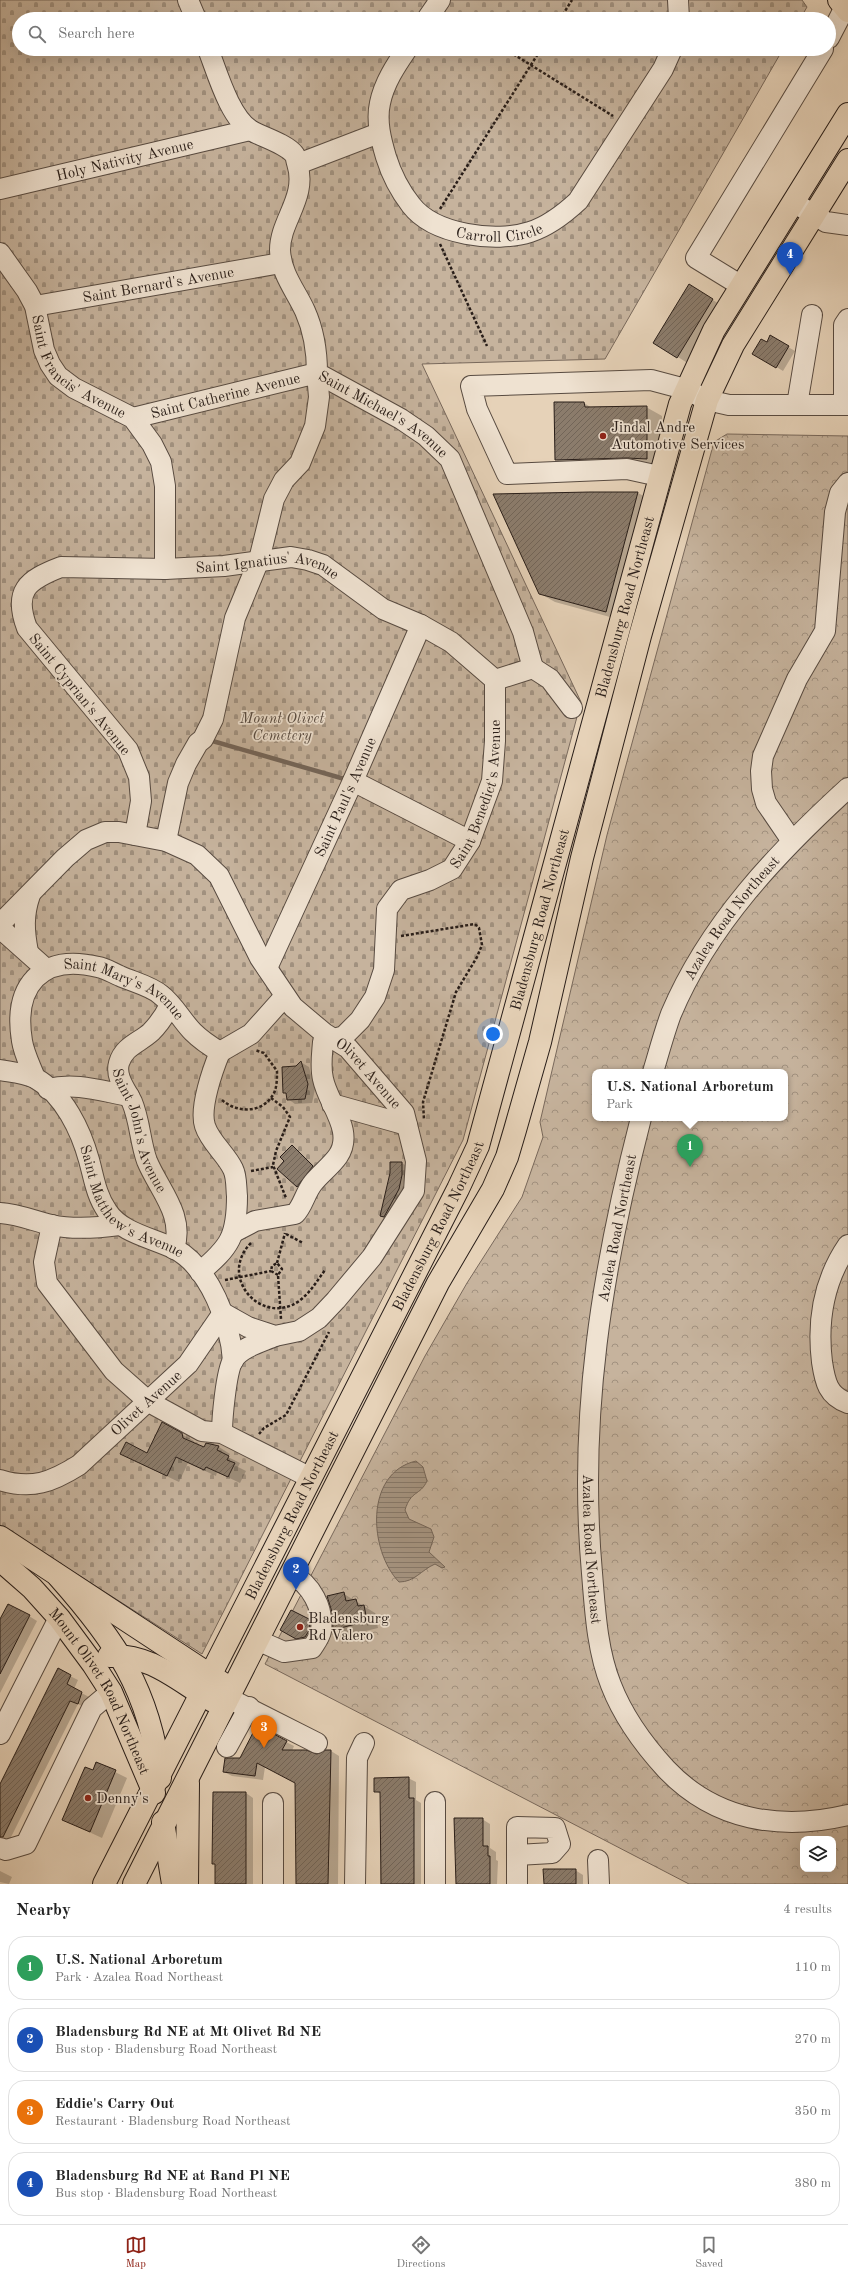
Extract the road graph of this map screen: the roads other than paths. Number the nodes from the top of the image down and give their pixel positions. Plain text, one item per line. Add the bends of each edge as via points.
1 (188, 0) edge
2 (440, 0) edge
3 (678, 0) edge
4 (844, 6) edge
5 (193, 12) edge
6 (432, 12) edge
7 (679, 12) edge
8 (836, 23) edge
9 (211, 56) edge
10 (402, 56) edge
11 (669, 56) edge
12 (819, 56) edge
13 (848, 114) edge
14 (250, 130) junction
15 (379, 133) junction
16 (848, 160) edge
17 (298, 164) junction
18 (0, 189) edge
19 (793, 202) junction
20 (814, 216) junction
21 (848, 225) edge
22 (0, 254) edge
23 (281, 263) junction
24 (740, 285) junction
25 (35, 306) junction
26 (812, 315) dead end
27 (848, 319) edge
28 (317, 374) junction
29 (685, 389) junction
30 (707, 400) junction
31 (797, 405) junction
32 (846, 405) edge
33 (133, 418) junction
34 (659, 476) junction
35 (848, 483) edge
36 (259, 560) junction
37 (165, 569) junction
38 (20, 600) joint
39 (421, 625) junction
40 (617, 630) junction
41 (640, 636) junction
42 (534, 668) junction
43 (495, 680) junction
44 (572, 708) dead end
45 (353, 781) junction
46 (848, 788) edge
47 (136, 835) junction
48 (166, 841) junction
49 (470, 841) junction
50 (792, 841) junction
51 (30, 895) junction
52 (0, 903) edge
53 (0, 924) edge
54 (0, 928) edge
55 (28, 952) junction
56 (266, 968) junction
57 (46, 969) junction
58 (285, 996) junction
59 (170, 1005) junction
60 (334, 1039) junction
61 (22, 1043) junction
62 (226, 1048) junction
63 (0, 1068) edge
64 (654, 1069) edge
65 (118, 1074) junction
66 (42, 1083) junction
67 (95, 1089) junction
68 (129, 1096) junction
69 (332, 1104) junction
70 (640, 1121) edge
71 (414, 1125) junction
72 (0, 1213) edge
73 (52, 1225) junction
74 (119, 1225) junction
75 (82, 1229) junction
76 (234, 1232) junction
77 (848, 1245) edge
78 (47, 1248) junction
79 (174, 1249) junction
80 (204, 1278) junction
81 (223, 1314) junction
82 (278, 1336) junction
83 (232, 1361) junction
84 (149, 1402) junction
85 (848, 1403) edge
86 (222, 1433) junction
87 (328, 1446) junction
88 (349, 1459) junction
89 (311, 1478) junction
90 (0, 1480) edge
91 (298, 1505) junction
92 (320, 1517) junction
93 (0, 1537) edge
94 (0, 1560) edge
95 (291, 1574) junction
96 (58, 1576) junction
97 (59, 1618) junction
98 (257, 1640) junction
99 (120, 1655) junction
100 (88, 1657) junction
101 (205, 1685) junction
102 (111, 1692) junction
103 (228, 1698) junction
104 (249, 1707) junction
105 (0, 1734) edge
106 (317, 1743) dead end
107 (364, 1743) dead end
108 (227, 1747) dead end
109 (188, 1778) junction
110 (155, 1780) junction
111 (435, 1802) dead end
112 (273, 1804) dead end
113 (848, 1815) edge
114 (163, 1826) junction
115 (0, 1848) edge
116 (517, 1855) junction
117 (598, 1860) dead end
118 (104, 1884) edge
119 (134, 1884) edge
120 (173, 1884) edge
121 (187, 1884) edge
122 (273, 1884) edge
123 (355, 1884) edge
124 (435, 1884) edge
125 (517, 1884) edge
126 (599, 1884) edge

1 - 5 street
2 - 6 street
3 - 7 street
4 - 8 street
9 - 14 street via 234,112
10 - 15 street, Carroll Circle via 392,70 379,103
11 - 15 street, Carroll Circle via 578,201 559,218 530,232 499,237 467,235 430,220 412,206 390,169
12 - 24 street via 696,258
13 - 19 main road, Bladensburg Road Northeast
14 - 17 street via 294,154
14 - 18 street, Holy Nativity Avenue
15 - 17 street
16 - 20 main road, Bladensburg Road Northeast
17 - 23 street, Saint Michael's Avenue via 300,172 297,199 280,248
19 - 20 street
19 - 24 main road, Bladensburg Road Northeast
20 - 21 street via 828,223
20 - 30 main road, Bladensburg Road Northeast via 733,345
22 - 25 street, Saint Francis' Avenue via 28,291
23 - 25 street, Saint Bernard's Avenue
23 - 28 street, Saint Michael's Avenue via 291,288 305,311 314,338
24 - 29 main road, Bladensburg Road Northeast
25 - 33 street, Saint Francis' Avenue via 44,350 58,376 74,388
26 - 31 street
27 - 32 street via 844,325
28 - 33 street, Saint Catherine Avenue
28 - 36 street via 319,397 315,426 300,463 284,480 274,499
28 - 42 street, Saint Michael's Avenue via 401,419 426,436 450,459 523,632
29 - 30 street
29 - 34 main road, Bladensburg Road Northeast
29 - 34 street via 651,380 471,386 477,409 508,474 627,469
30 - 31 street via 729,405
30 - 41 main road, Bladensburg Road Northeast via 692,444
31 - 32 street
33 - 37 street, Saint Francis' Avenue via 152,444 161,462 165,486
34 - 40 main road, Bladensburg Road Northeast
35 - 50 street via 840,493 835,512 824,631 797,678 763,756 762,789 766,803
36 - 37 street, Saint Ignatius' Avenue via 224,566
36 - 39 street, Saint Ignatius' Avenue via 291,557 323,565 383,609
36 - 48 street via 235,618 213,719 186,764 178,783
37 - 38 street, Saint Ignatius' Avenue via 60,567 30,582
38 - 47 street, Saint Cyprian's Avenue via 27,628 128,750 140,783 141,801
39 - 43 street, Saint Ignatius' Avenue via 451,642
39 - 45 street, Saint Paul's Avenue
40 - 41 main road
40 - 87 main road, Bladensburg Road Northeast via 478,1146
41 - 88 main road, Bladensburg Road Northeast via 582,858 540,1042 507,1157 493,1189 438,1283
42 - 43 street
42 - 44 street via 550,679
43 - 49 street, Saint Benedict's Avenue via 492,781
45 - 49 street
45 - 56 street, Saint Paul's Avenue
46 - 50 street, Azalea Road Northeast
47 - 48 street, Olivet Avenue
47 - 51 street, Olivet Avenue via 105,832 86,840
48 - 56 street, Olivet Avenue via 197,855 219,876
49 - 60 street, Saint Benedict's Avenue via 452,869 401,890 387,909 384,970 375,997 360,1020 344,1036
50 - 64 street, Azalea Road Northeast via 743,896 698,962 671,1016
51 - 52 street
51 - 53 street, Olivet Avenue
51 - 55 street via 23,926
54 - 55 street
55 - 57 street
56 - 58 street, Olivet Avenue
57 - 59 street, Saint Mary's Avenue via 76,964 98,967 161,995
57 - 61 street, Saint Mary's Avenue via 34,977 26,991 20,1021
58 - 60 street, Olivet Avenue via 293,1006
58 - 62 street via 251,1034
59 - 62 street, Saint Mary's Avenue via 192,1032
59 - 65 street, Saint John's Avenue via 150,1033 122,1053
60 - 69 street, Saint Benedict's Avenue via 323,1042 321,1064 323,1080
60 - 71 street, Olivet Avenue via 348,1048
61 - 63 street
61 - 66 street, Saint Mary's Avenue
62 - 76 street via 210,1084 203,1109 204,1125 235,1174 237,1209
63 - 66 street
65 - 67 street
65 - 68 street, Saint John's Avenue
66 - 67 street
66 - 74 street, Saint Matthew's Avenue via 72,1115 89,1160 95,1186 107,1212
67 - 68 street
68 - 79 street, Saint John's Avenue via 148,1162 175,1216
69 - 71 street
69 - 76 street via 343,1126 343,1144 338,1156 306,1192 299,1210 290,1221 255,1221
70 - 113 street, Azalea Road Northeast via 611,1248 595,1350 589,1420 589,1544 606,1672 628,1718 651,1752 672,1775 708,1803 729,1812 769,1820 809,1821
71 - 82 street, Olivet Avenue via 414,1190 393,1226 372,1257 319,1318 299,1331
72 - 73 street
73 - 75 street
73 - 78 street
74 - 75 street
74 - 79 street, Saint Matthew's Avenue
75 - 78 street
76 - 80 street
77 - 85 street via 828,1288 820,1321 824,1371 831,1393 838,1400
78 - 84 street via 44,1262 47,1283 114,1371
79 - 80 street, Saint Matthew's Avenue via 190,1258
80 - 81 street, Saint Matthew's Avenue
81 - 82 street via 248,1327
81 - 83 street, Saint Matthew's Avenue via 232,1347
81 - 84 street, Olivet Avenue via 188,1364
82 - 83 street, Olivet Avenue via 244,1350
83 - 86 street via 223,1408
84 - 86 street via 202,1431
84 - 90 street, Olivet Avenue via 79,1465 59,1478 30,1486
86 - 89 street
87 - 88 main road
87 - 89 main road, Bladensburg Road Northeast
88 - 92 main road, Bladensburg Road Northeast
89 - 91 main road, Bladensburg Road Northeast
91 - 92 main road
91 - 101 main road, Bladensburg Road Northeast
92 - 95 main road, Bladensburg Road Northeast
93 - 96 main road, Mount Olivet Road Northeast
94 - 97 main road, Mount Olivet Road Northeast via 32,1588
95 - 98 main road, Bladensburg Road Northeast
95 - 98 street via 304,1580 314,1597 321,1614 321,1633 312,1648 284,1652
96 - 99 main road, Mount Olivet Road Northeast via 93,1616
96 - 101 main road, Mount Olivet Road Northeast
97 - 100 main road, Mount Olivet Road Northeast
97 - 105 street
98 - 103 main road, Bladensburg Road Northeast
99 - 100 main road
99 - 101 main road via 140,1658
99 - 110 main road, Mount Olivet Road Northeast via 145,1706 153,1735
100 - 102 main road, Mount Olivet Road Northeast
101 - 103 main road
101 - 110 main road, Bladensburg Road Northeast
102 - 110 main road, Mount Olivet Road Northeast
102 - 115 street via 92,1708 26,1844 6,1850
103 - 104 street
103 - 109 main road, Bladensburg Road Northeast
104 - 106 street
104 - 108 street
107 - 123 street via 357,1758
109 - 114 main road, Bladensburg Road Northeast
109 - 121 main road
110 - 114 main road, Mount Olivet Road Northeast
110 - 118 main road, Bladensburg Road Northeast
111 - 124 street
112 - 122 street
114 - 119 main road, Bladensburg Road Northeast
114 - 120 main road, Mount Olivet Road Northeast
116 - 116 street via 517,1827 555,1828 560,1844 552,1853
116 - 125 street
117 - 126 street

